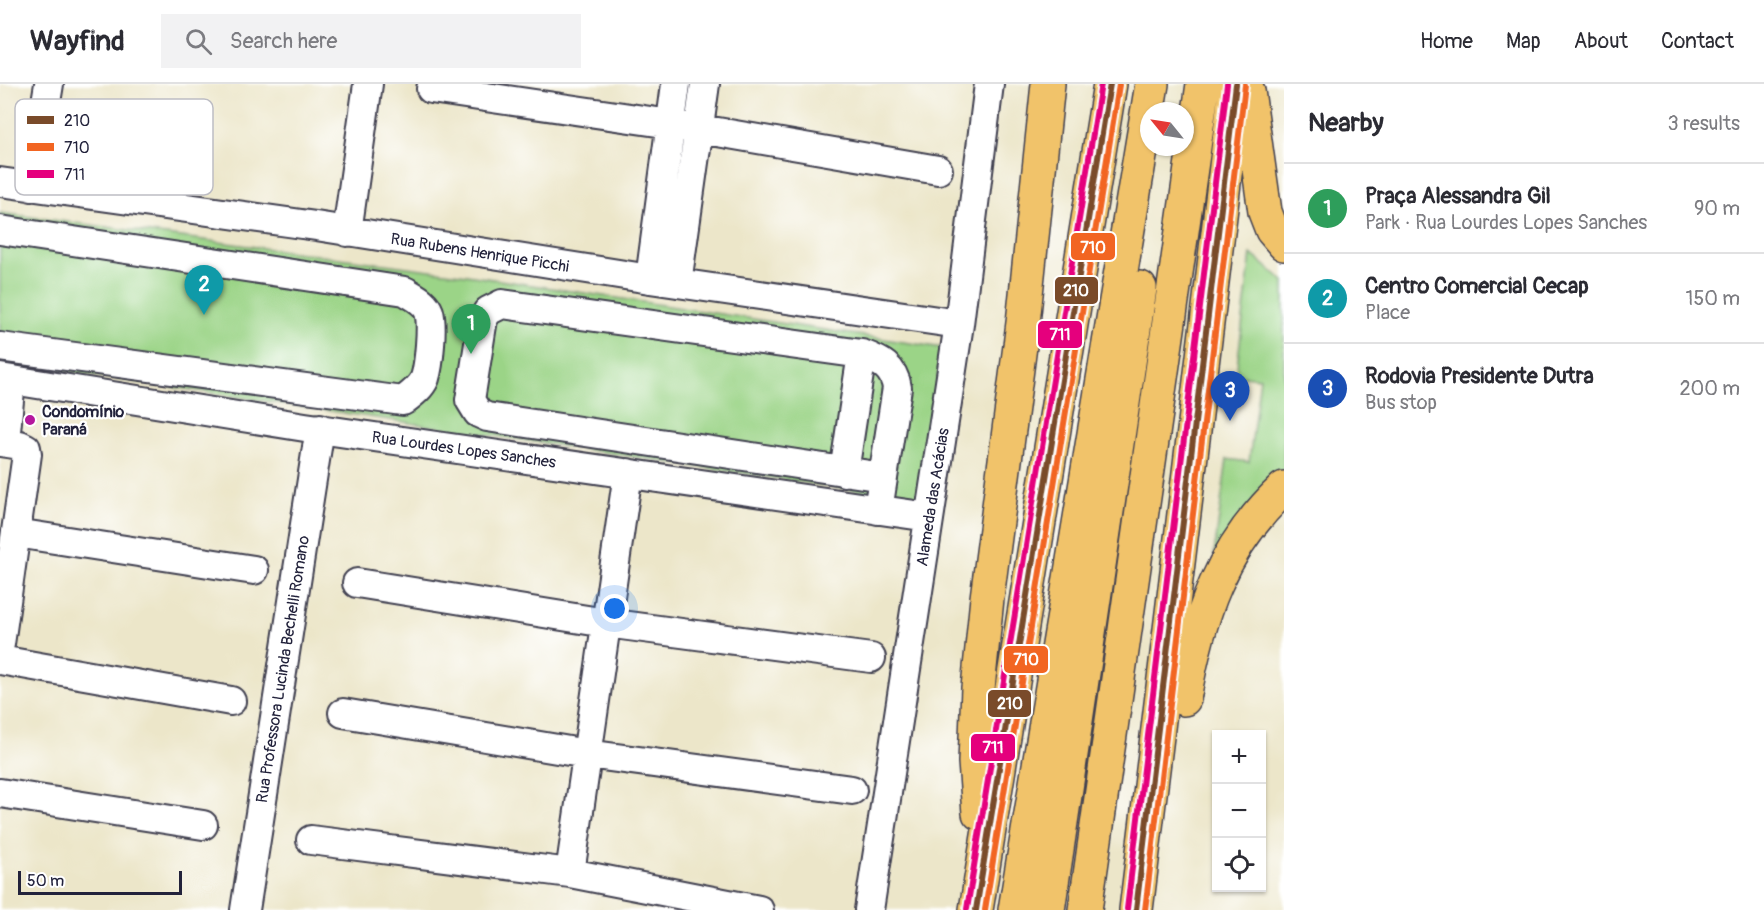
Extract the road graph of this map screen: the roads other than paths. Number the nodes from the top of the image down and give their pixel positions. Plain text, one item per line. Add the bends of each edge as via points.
1 (49, 84) edge
2 (369, 84) edge
3 (676, 84) edge
4 (705, 84) edge
5 (988, 84) edge
6 (1048, 84) edge
7 (1110, 84) edge
8 (1152, 84) edge
9 (1166, 84) edge
10 (1203, 84) edge
11 (1236, 84) edge
12 (1247, 84) edge
13 (431, 89) dead end
14 (47, 99) edge
15 (1165, 102) edge
16 (671, 124) junction
17 (699, 128) junction
18 (1160, 156) edge
19 (938, 170) dead end
20 (0, 182) edge
21 (15, 184) edge
22 (89, 195) edge
23 (0, 230) edge
24 (347, 232) junction
25 (1284, 244) edge
26 (664, 281) junction
27 (1170, 305) junction
28 (959, 324) junction
29 (0, 347) edge
30 (862, 354) junction
31 (6, 379) edge
32 (320, 428) junction
33 (2, 442) edge
34 (844, 472) junction
35 (628, 473) junction
36 (883, 477) junction
37 (1284, 488) edge
38 (878, 510) junction
39 (929, 517) junction
40 (16, 533) junction
41 (254, 570) dead end
42 (357, 583) dead end
43 (606, 623) junction
44 (0, 644) edge
45 (871, 658) dead end
46 (0, 660) edge
47 (231, 701) dead end
48 (343, 713) dead end
49 (587, 754) junction
50 (852, 790) dead end
51 (0, 793) edge
52 (203, 825) dead end
53 (1147, 838) junction
54 (311, 840) dead end
55 (983, 863) junction
56 (570, 873) junction
57 (245, 910) edge
58 (759, 910) edge
59 (869, 910) edge
60 (976, 910) edge
61 (1015, 910) edge
62 (1048, 910) edge
63 (1085, 910) edge
64 (1104, 910) edge
65 (1136, 910) edge

1 - 14 street
2 - 24 street
3 - 16 street
4 - 17 street
5 - 28 street, Alameda das Acácias
6 - 55 highway via 978,688 975,762
7 - 55 highway
8 - 61 highway
9 - 15 highway
10 - 27 highway
11 - 53 highway
12 - 25 highway via 1264,212
13 - 16 street
16 - 17 street
16 - 26 street
17 - 19 street
17 - 26 street
18 - 62 highway
20 - 21 street, Rua Rubens Henrique Picchi
22 - 24 street, Rua Rubens Henrique Picchi
23 - 29 street via 405,291 429,311 431,324 425,378 403,401
24 - 26 street, Rua Rubens Henrique Picchi
26 - 28 street, Rua Rubens Henrique Picchi
27 - 63 highway
27 - 64 highway via 1178,344
28 - 39 street, Alameda das Acácias
30 - 34 street
30 - 34 street via 502,304 488,311 483,320 470,400 478,413 487,417
30 - 36 street via 888,367 897,388
31 - 32 street, Rua Lourdes Lopes Sanches
31 - 33 street
32 - 35 street, Rua Lourdes Lopes Sanches
32 - 57 street, Rua Professora Lucinda Bechelli Romano
33 - 40 street via 20,445 27,454
34 - 36 street
35 - 38 street, Rua Lourdes Lopes Sanches
35 - 43 street
36 - 38 street
37 - 53 highway via 1263,508 1234,549 1206,603 1190,662 1166,808
38 - 39 street, Rua Lourdes Lopes Sanches
39 - 59 street, Alameda das Acácias
40 - 41 street
40 - 44 street
42 - 43 street
43 - 45 street
43 - 49 street
46 - 47 street
48 - 49 street
49 - 50 street
49 - 56 street
51 - 52 street
53 - 65 highway
54 - 56 street
55 - 60 highway
56 - 58 street

